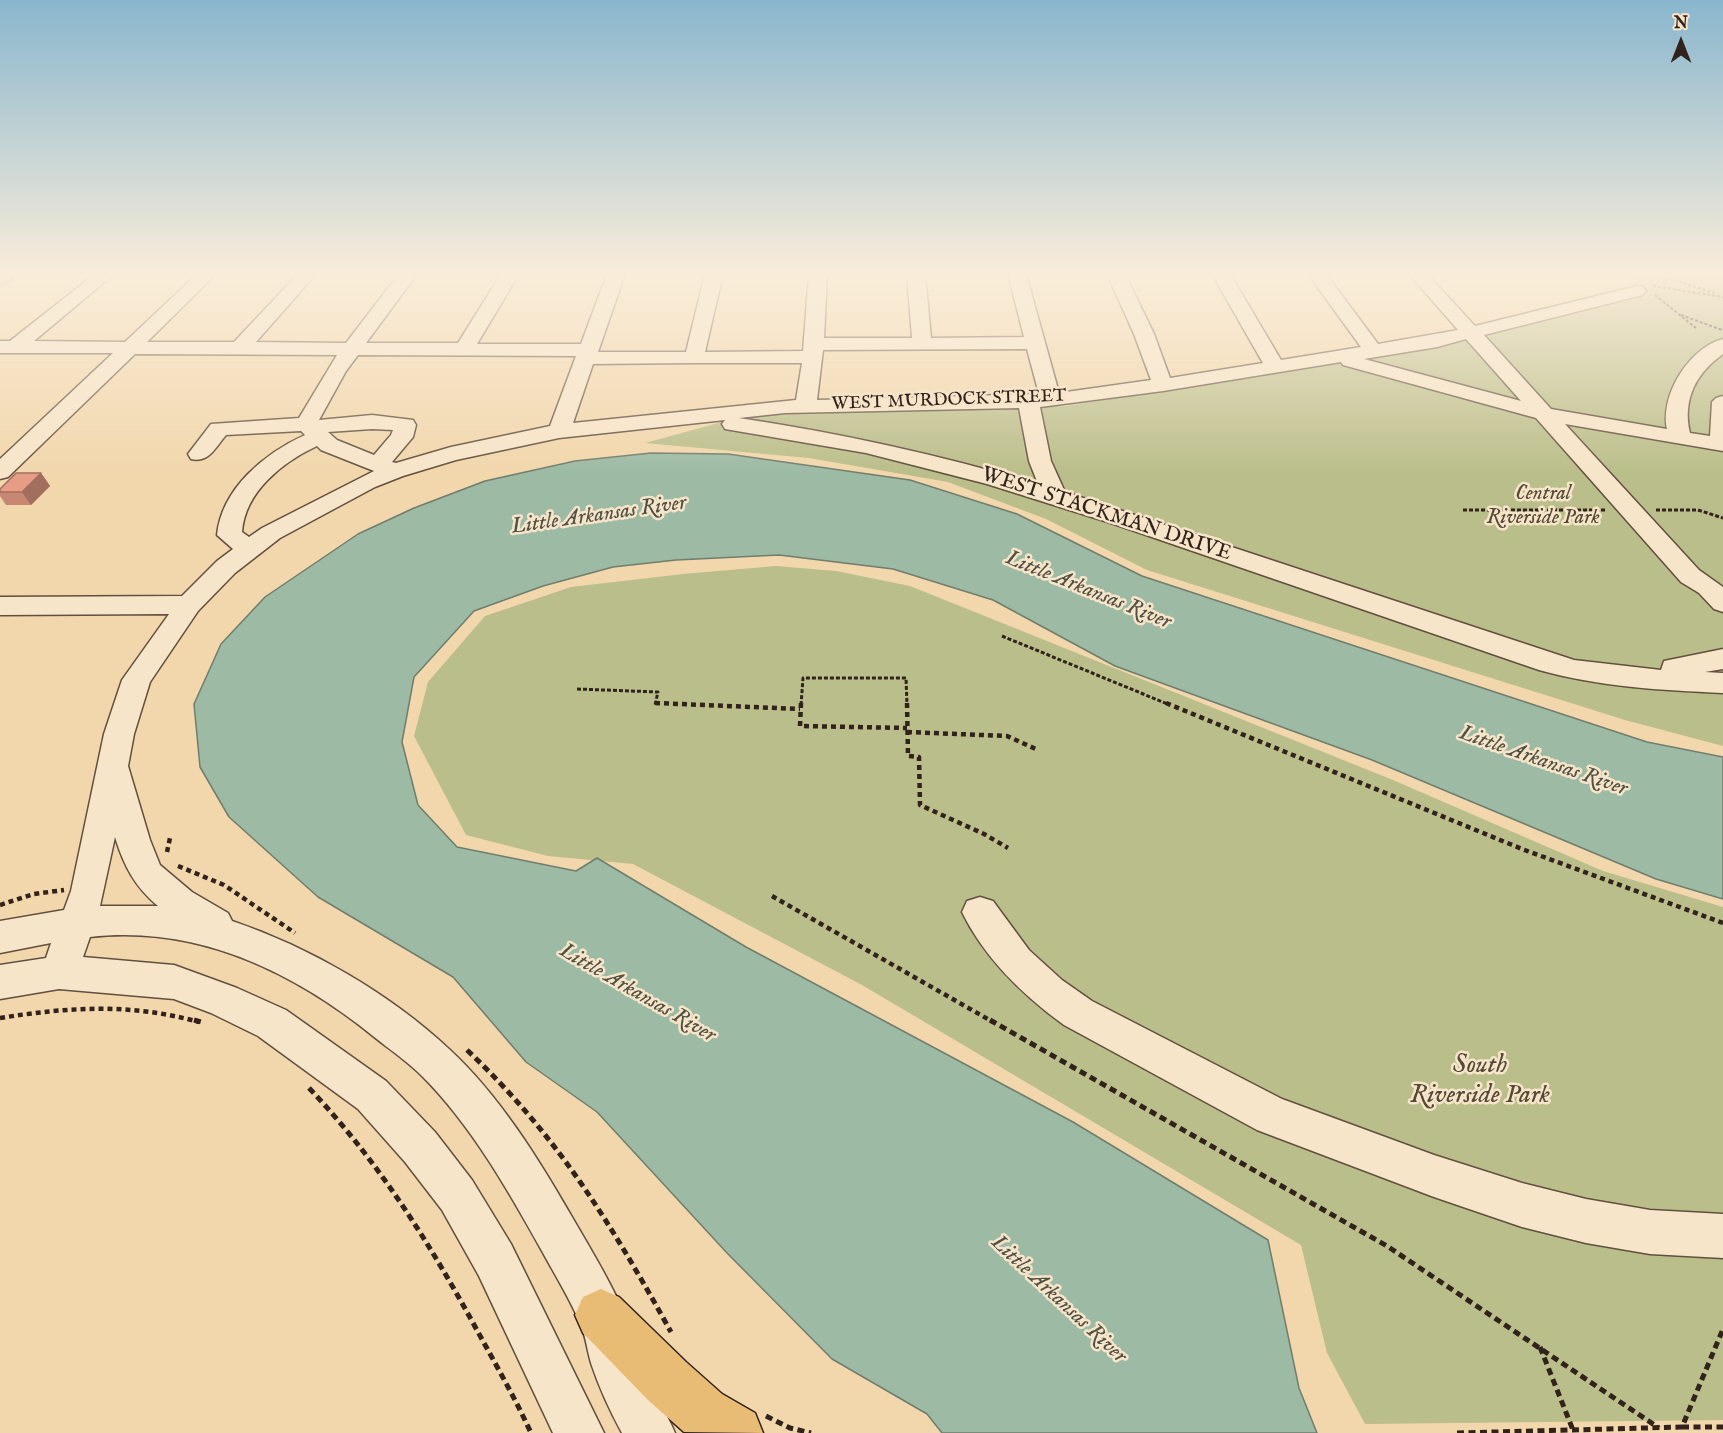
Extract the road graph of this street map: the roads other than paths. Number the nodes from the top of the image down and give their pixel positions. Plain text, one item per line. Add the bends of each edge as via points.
1 (137, 341) edge
2 (246, 341) edge
3 (358, 341) edge
4 (469, 341) edge
5 (592, 341) edge
6 (698, 341) edge
7 (815, 341) edge
8 (922, 341) edge
9 (1035, 341) edge
10 (1147, 341) edge
11 (1260, 341) edge
12 (1366, 341) edge
13 (1435, 341) edge
14 (1478, 341) edge
15 (922, 344) junction
16 (1036, 344) junction
17 (1723, 345) edge
18 (8, 347) edge
19 (130, 348) junction
20 (240, 348) junction
21 (352, 349) junction
22 (464, 349) junction
23 (814, 351) junction
24 (1374, 352) junction
25 (587, 354) junction
26 (694, 358) junction
27 (1338, 358) junction
28 (1275, 367) junction
29 (1163, 385) junction
30 (1711, 386) edge
31 (1051, 400) junction
32 (1028, 401) junction
33 (806, 406) junction
34 (1545, 414) junction
35 (676, 418) junction
36 (312, 429) junction
37 (559, 431) junction
38 (1680, 438) junction
39 (199, 454) dead end
40 (386, 468) junction
41 (0, 472) edge
42 (1054, 495) junction
43 (248, 549) junction
44 (1690, 576) junction
45 (1723, 603) edge
46 (189, 605) junction
47 (0, 606) edge
48 (1723, 624) edge
49 (1526, 654) junction
50 (1723, 659) edge
51 (1723, 682) edge
52 (113, 766) junction
53 (980, 912) dead end
54 (78, 921) junction
55 (0, 937) edge
56 (244, 939) junction
57 (59, 972) junction
58 (0, 982) edge
59 (1723, 1236) edge
60 (601, 1315) junction
61 (749, 1423) edge
62 (579, 1433) edge
63 (650, 1433) edge

1 - 19 street
2 - 20 street
3 - 21 street
4 - 22 street
5 - 25 street
6 - 26 street
7 - 23 street
8 - 15 street
9 - 16 street
10 - 29 street
11 - 28 street
12 - 24 street
13 - 24 street, WEST MURDOCK STREET
14 - 34 street
15 - 16 street
15 - 23 street
16 - 31 street
17 - 30 street via 1702,360
18 - 19 street
19 - 20 street
19 - 41 street
20 - 21 street
21 - 22 street
21 - 36 street via 336,370
22 - 25 street
23 - 26 street
23 - 33 street
24 - 27 street, WEST MURDOCK STREET
25 - 26 street
25 - 37 street
27 - 28 street, WEST MURDOCK STREET
27 - 34 street, WEST MURDOCK STREET
28 - 29 street, WEST MURDOCK STREET
29 - 31 street, WEST MURDOCK STREET
30 - 38 street via 1681,386 1677,428
30 - 38 street, WEST MURDOCK STREET via 1720,445
31 - 32 street, WEST MURDOCK STREET
32 - 33 street, WEST MURDOCK STREET
32 - 42 street via 1040,460
33 - 35 street, WEST MURDOCK STREET
34 - 38 street, WEST MURDOCK STREET
34 - 44 street
35 - 37 street, WEST MURDOCK STREET
35 - 42 street, WEST STACKMAN DRIVE via 838,440
36 - 39 street via 219,429
36 - 40 street via 329,445
36 - 40 street via 372,422 405,425
36 - 43 street via 259,476 236,507 229,535
37 - 40 street, WEST MURDOCK STREET
40 - 43 street
42 - 49 street, WEST STACKMAN DRIVE
43 - 46 street via 213,578
44 - 45 street
44 - 48 street via 1693,587
46 - 47 street
46 - 52 street via 136,680
49 - 50 street, WEST STACKMAN DRIVE via 1641,670
49 - 51 street, WEST STACKMAN DRIVE via 1589,673
52 - 54 street via 88,891
52 - 56 street via 147,874 186,908
53 - 59 street via 1016,962 1078,1013 1272,1116 1522,1205 1650,1232
54 - 55 street
54 - 56 street via 152,920
54 - 57 street
56 - 60 street via 303,966 361,1001 439,1066 503,1145 551,1221
57 - 58 street
57 - 62 street via 174,982 224,1000 272,1023 372,1095 457,1195 495,1260
60 - 61 main road via 703,1413
60 - 63 street via 619,1374

